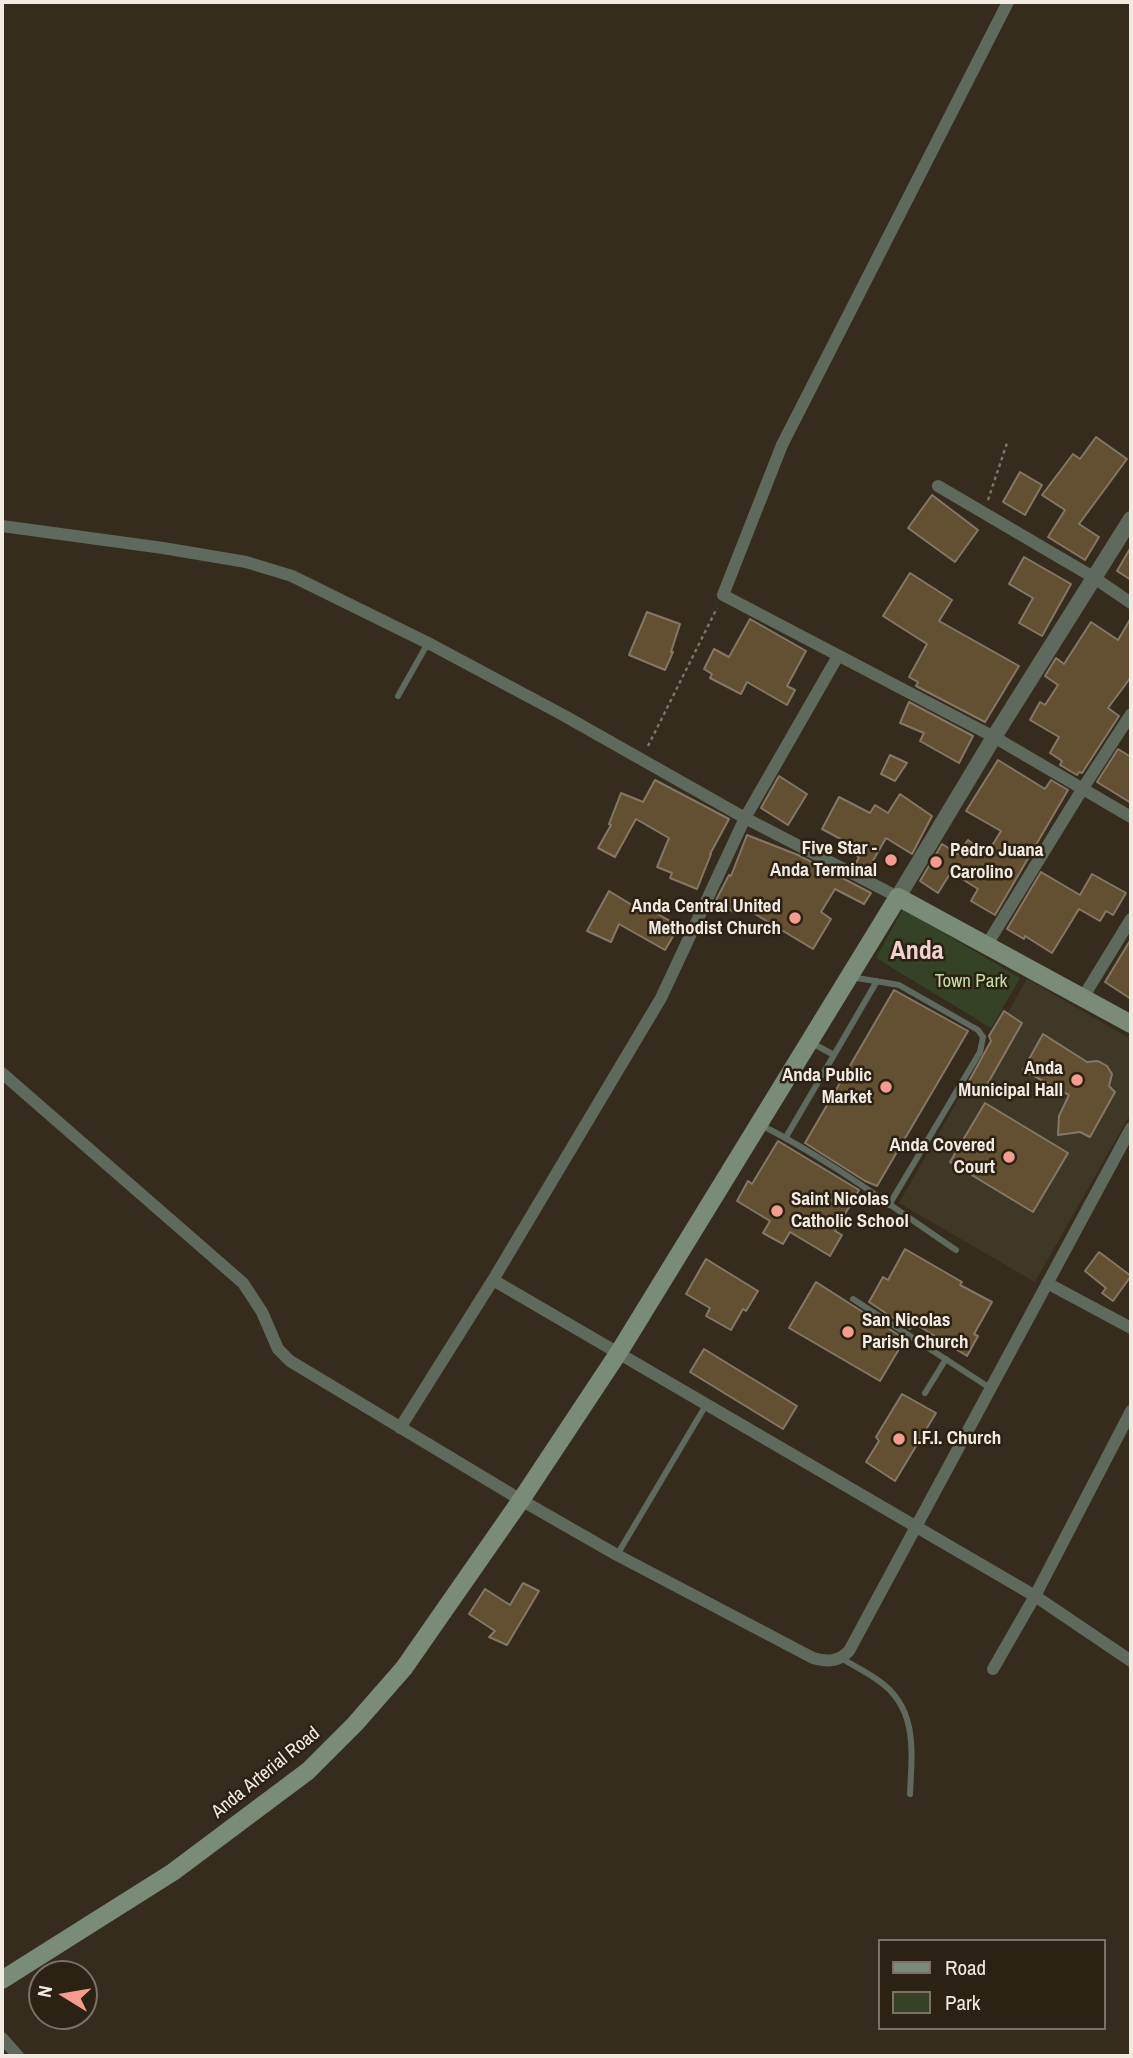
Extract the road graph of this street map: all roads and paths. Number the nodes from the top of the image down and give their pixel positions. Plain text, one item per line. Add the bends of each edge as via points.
1 (1008, 2) edge
2 (1007, 443) dead end
3 (938, 486) dead end
4 (984, 513) junction
5 (1131, 519) edge
6 (2, 526) edge
7 (1093, 578) junction
8 (723, 595) junction
9 (1131, 603) edge
10 (428, 643) junction
11 (838, 656) junction
12 (398, 696) dead end
13 (1131, 714) edge
14 (994, 737) junction
15 (641, 761) junction
16 (1083, 788) junction
17 (1131, 817) edge
18 (745, 818) junction
19 (898, 897) junction
20 (1131, 919) edge
21 (986, 946) junction
22 (849, 977) junction
23 (877, 981) junction
24 (1082, 999) junction
25 (1131, 1024) edge
26 (809, 1042) junction
27 (834, 1055) junction
28 (2, 1073) edge
29 (759, 1124) junction
30 (1131, 1128) edge
31 (786, 1137) junction
32 (889, 1205) junction
33 (956, 1250) dead end
34 (493, 1280) junction
35 (1047, 1283) junction
36 (853, 1299) dead end
37 (1131, 1328) edge
38 (619, 1352) junction
39 (946, 1359) junction
40 (990, 1388) junction
41 (925, 1393) dead end
42 (706, 1405) junction
43 (1131, 1411) edge
44 (400, 1428) junction
45 (521, 1500) junction
46 (916, 1528) junction
47 (617, 1555) junction
48 (1035, 1597) junction
49 (841, 1658) junction
50 (1131, 1661) edge
51 (993, 1669) dead end
52 (910, 1794) dead end
53 (2, 1980) edge
54 (2, 2038) edge
55 (18, 2056) edge

1 - 8 street via 782,444
2 - 4 path
3 - 4 street
4 - 7 street
5 - 7 street
6 - 10 street via 246,562 292,576
7 - 9 street
7 - 14 street
8 - 11 street
8 - 15 path
10 - 12 lane
10 - 15 street
11 - 14 street
11 - 18 street
13 - 16 street
14 - 16 street
14 - 19 street
15 - 18 street
16 - 17 street
16 - 21 street
18 - 19 street
18 - 34 street via 661,998
19 - 21 main road
19 - 22 main road, Anda Arterial Road
20 - 24 street
21 - 24 main road
22 - 23 lane
22 - 26 main road, Anda Arterial Road
23 - 27 lane
23 - 32 lane via 899,985 978,1030 983,1041
24 - 25 main road
26 - 27 lane
26 - 29 main road, Anda Arterial Road
27 - 31 lane
28 - 44 street via 243,1283 290,1361
29 - 31 lane
29 - 38 main road, Anda Arterial Road
30 - 35 street
31 - 32 lane
32 - 33 lane
34 - 38 street
34 - 44 street
35 - 37 street
35 - 40 street
36 - 39 lane
38 - 42 street
38 - 45 main road, Anda Arterial Road
39 - 40 lane
39 - 41 lane
40 - 46 street
42 - 46 street
42 - 47 lane
43 - 48 street
44 - 45 street
45 - 47 street
45 - 53 main road, Anda Arterial Road via 404,1668 308,1771 173,1872
46 - 48 street
46 - 49 street
47 - 49 street via 813,1658
48 - 50 street
48 - 51 street
49 - 52 lane via 880,1681 905,1711 911,1730
54 - 55 street

